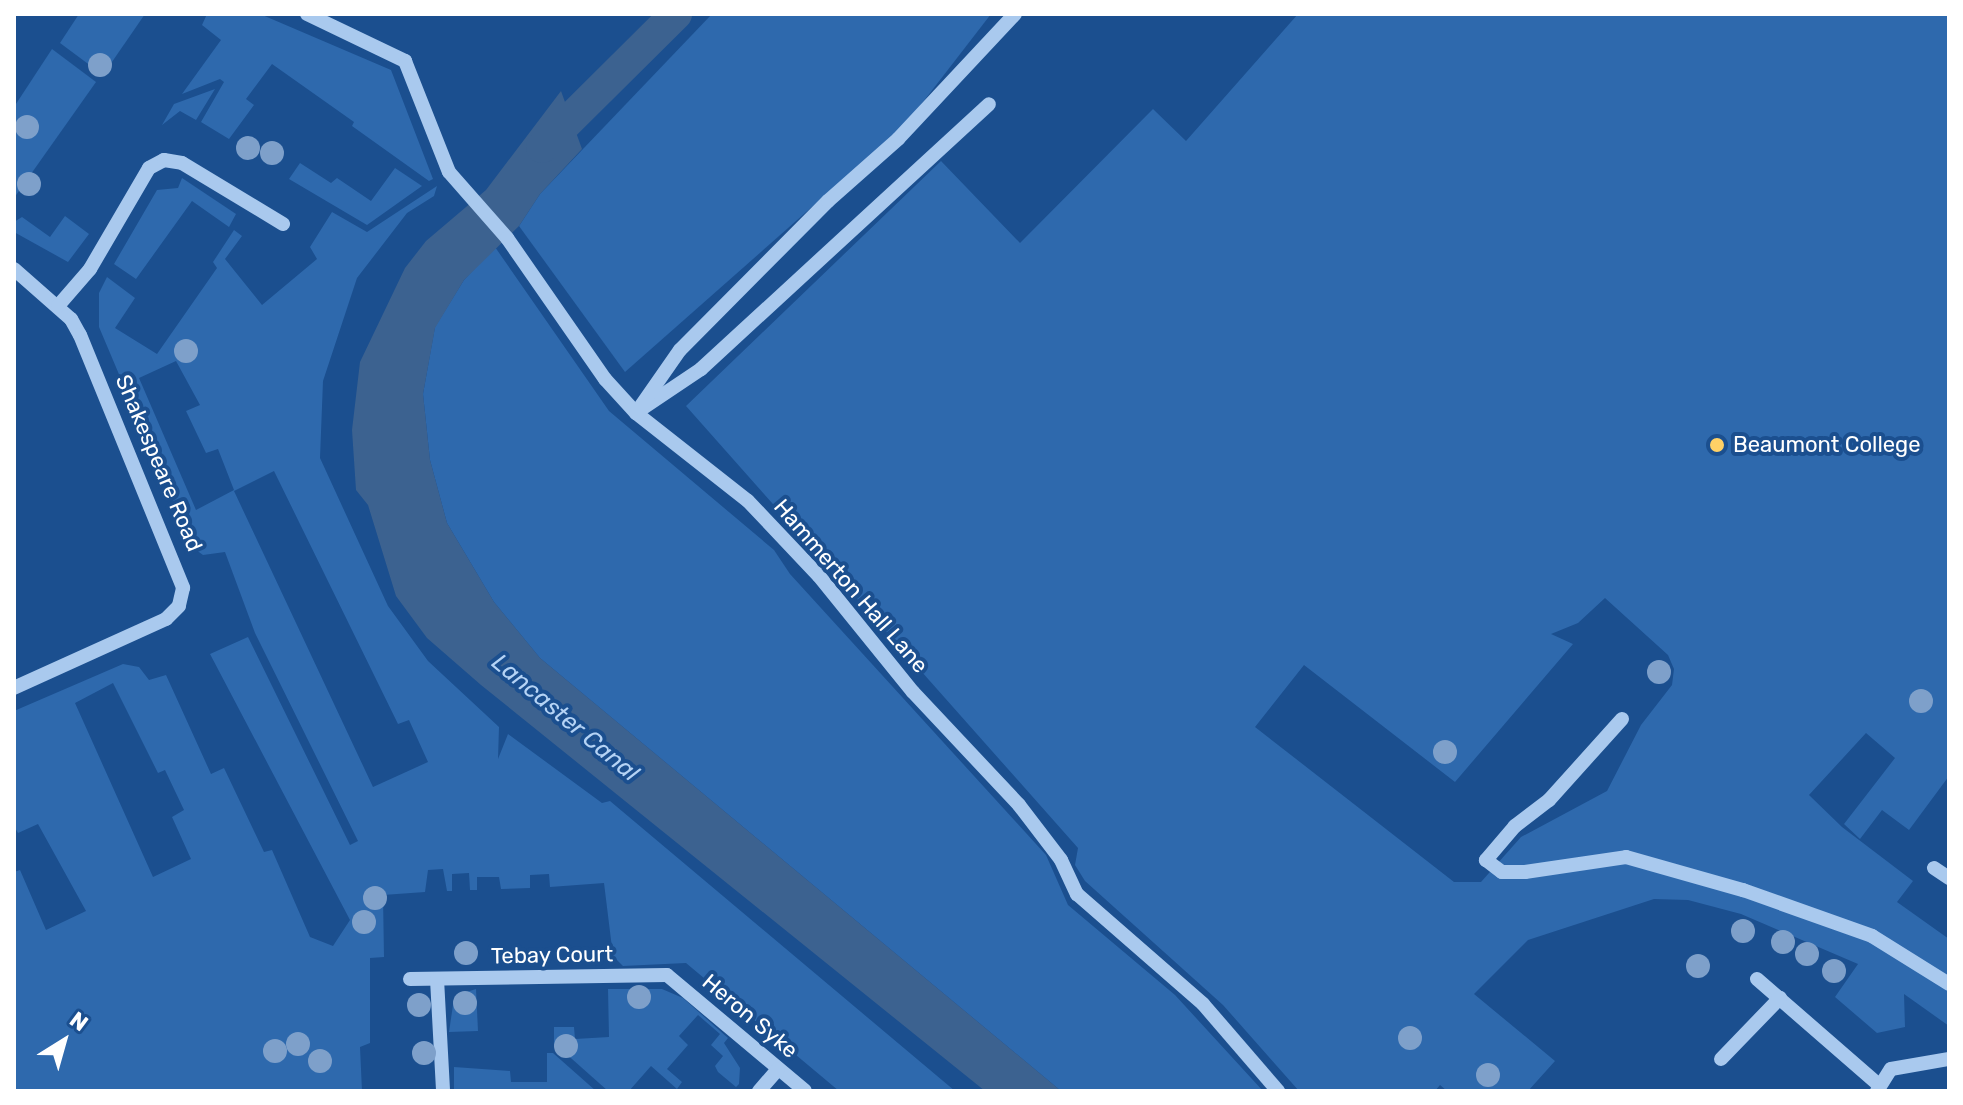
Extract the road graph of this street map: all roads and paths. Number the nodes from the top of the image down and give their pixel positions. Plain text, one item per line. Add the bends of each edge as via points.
1 (307, 14) edge
2 (1015, 14) edge
3 (989, 104) dead end
4 (283, 224) dead end
5 (14, 269) edge
6 (58, 306) junction
7 (636, 413) junction
8 (14, 688) edge
9 (1622, 719) dead end
10 (1934, 868) dead end
11 (1949, 878) edge
12 (667, 975) joint
13 (410, 979) dead end
14 (437, 979) junction
15 (1757, 979) dead end
16 (1949, 984) edge
17 (1780, 998) junction
18 (1721, 1059) dead end
19 (1949, 1059) edge
20 (778, 1069) junction
21 (442, 1084) edge
22 (1877, 1087) edge
23 (759, 1091) edge
24 (805, 1091) edge
25 (1278, 1091) edge

1 - 7 street, Hammerton Hall Lane via 405,61 456,181 507,238 605,379
2 - 7 street via 918,119 680,350
3 - 7 street via 701,369
4 - 6 street via 182,163 164,160 149,168 90,269
5 - 6 street, Shakespeare Road
6 - 8 street, Shakespeare Road via 80,335 183,588 179,606 166,619
7 - 25 street, Hammerton Hall Lane via 748,501 1019,805 1061,860 1077,894 1203,1004
9 - 16 street via 1486,860 1502,872 1525,872 1626,857 1743,890 1872,936
10 - 11 street
12 - 14 street, Tebay Court
12 - 20 street, Heron Syke
13 - 14 street, Tebay Court
14 - 21 street
15 - 17 street
17 - 18 street
17 - 22 street
19 - 22 street via 1891,1069
20 - 23 street
20 - 24 street, Heron Syke

